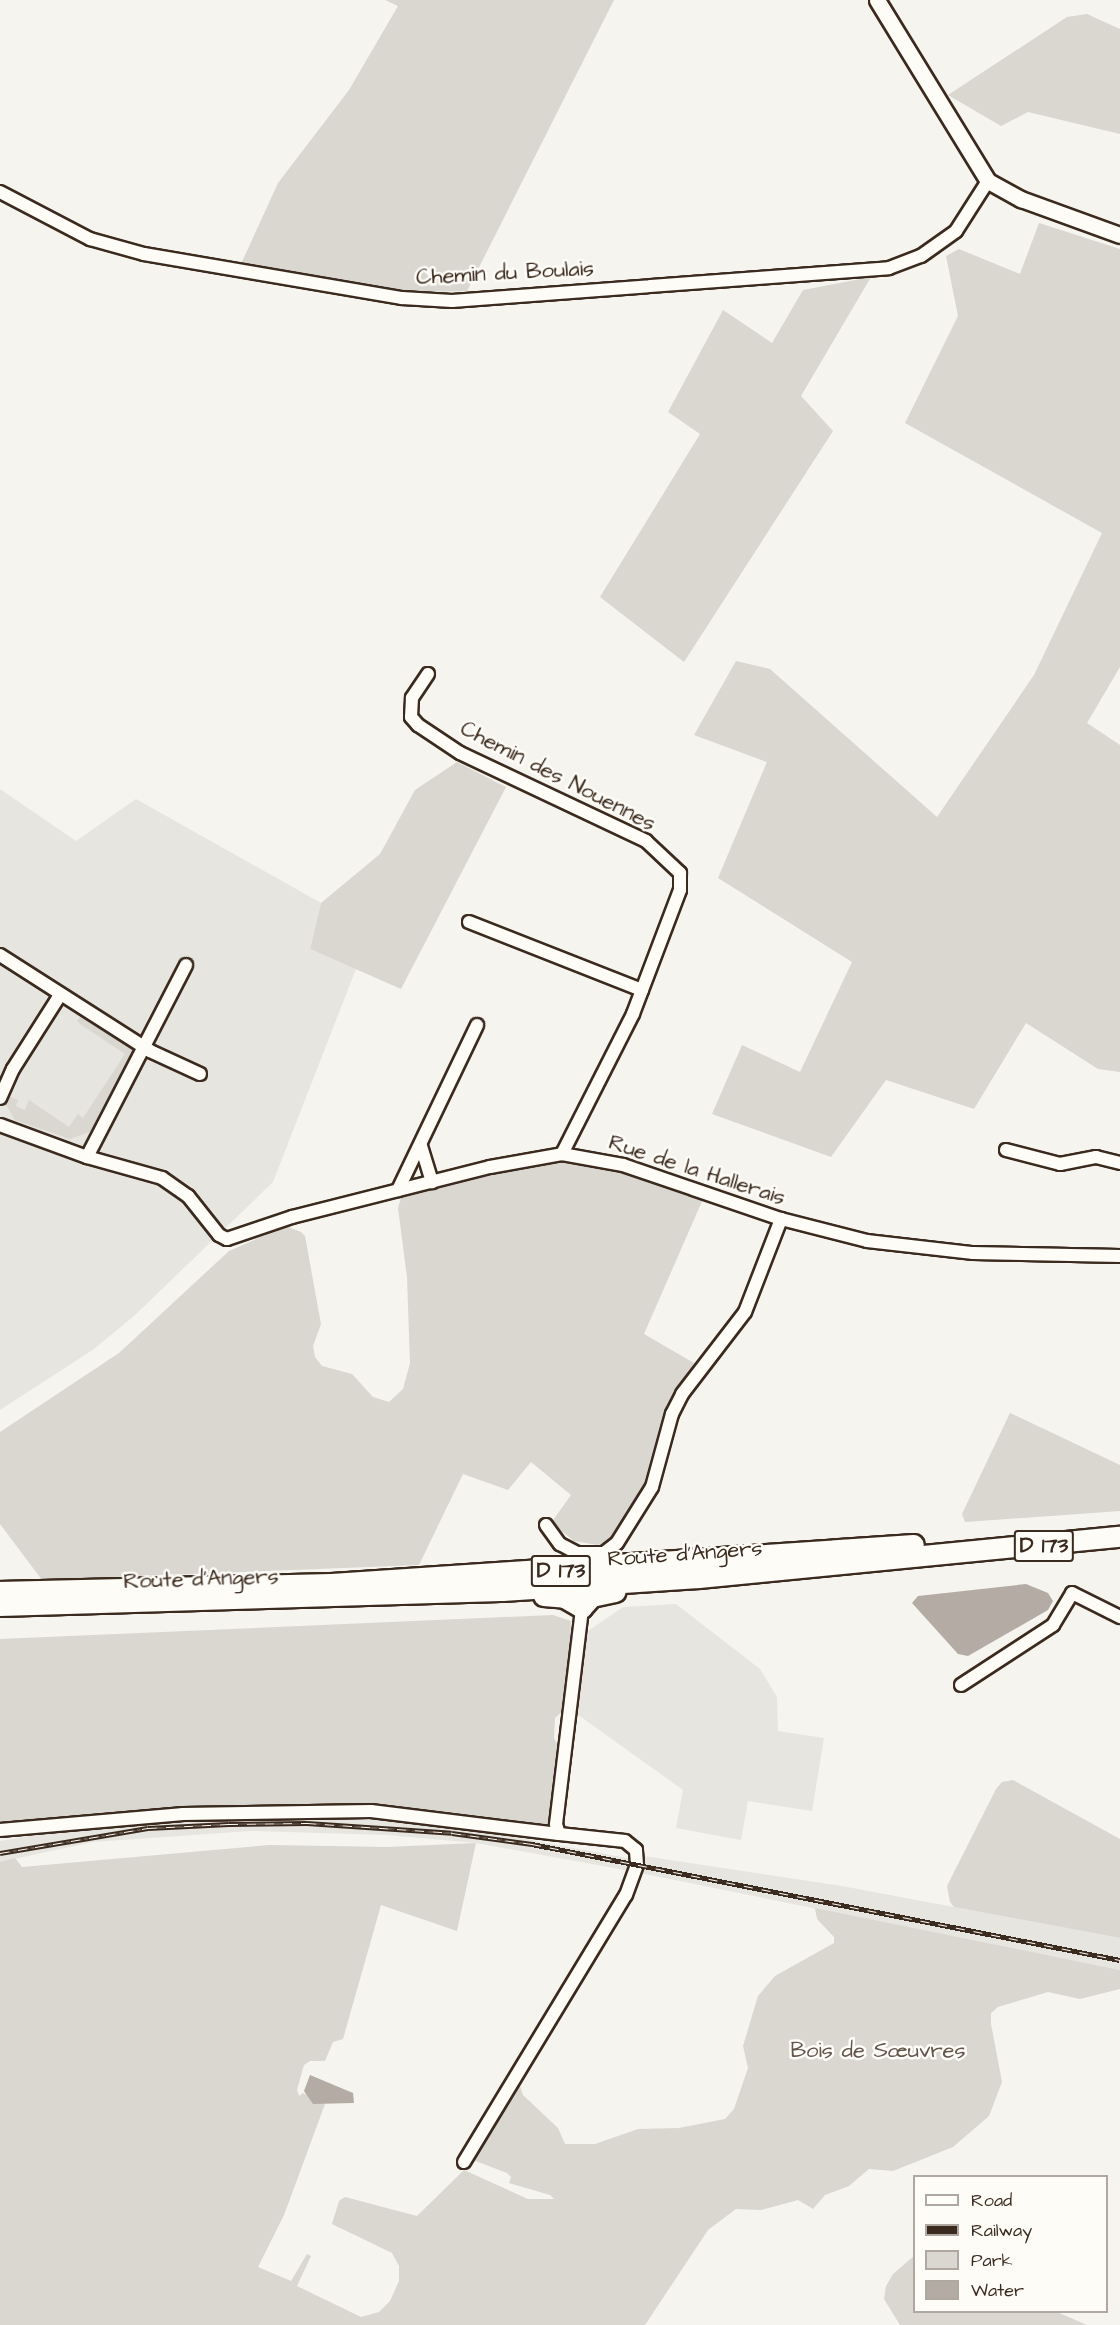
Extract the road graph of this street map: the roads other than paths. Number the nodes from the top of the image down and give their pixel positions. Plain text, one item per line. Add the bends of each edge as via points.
1 (877, 0) edge
2 (988, 181) junction
3 (1, 193) edge
4 (1120, 235) edge
5 (428, 674) dead end
6 (469, 922) dead end
7 (0, 955) edge
8 (186, 965) dead end
9 (642, 990) junction
10 (60, 995) junction
11 (477, 1025) dead end
12 (141, 1046) junction
13 (200, 1074) dead end
14 (0, 1098) edge
15 (0, 1125) edge
16 (421, 1146) junction
17 (1006, 1150) dead end
18 (562, 1154) junction
19 (87, 1157) junction
20 (1120, 1163) edge
21 (432, 1182) junction
22 (398, 1190) junction
23 (782, 1219) junction
24 (1120, 1256) edge
25 (1120, 1524) edge
26 (546, 1525) dead end
27 (1120, 1537) edge
28 (699, 1578) junction
29 (503, 1591) junction
30 (0, 1592) edge
31 (0, 1606) edge
32 (582, 1608) junction
33 (1120, 1617) edge
34 (961, 1685) dead end
35 (0, 1830) edge
36 (560, 1834) junction
37 (464, 2162) dead end

1 - 2 street
2 - 3 street, Chemin du Boulais via 956,231 921,256 890,267 452,301 402,298 144,254 90,239
2 - 4 street via 1021,199
5 - 9 street, Chemin des Nouennes via 412,698 411,717 418,725 460,753 646,842 680,873 680,890
6 - 9 street
7 - 10 street
8 - 12 street
9 - 18 street, Chemin des Nouennes
10 - 12 street
10 - 14 street via 13,1069
11 - 16 street
12 - 13 street
12 - 19 street
15 - 19 street
16 - 21 street
16 - 22 street
17 - 20 street via 1060,1164 1096,1157
18 - 21 street, Rue de la Hallerais
18 - 23 street, Rue de la Hallerais via 623,1165
19 - 22 street, Rue de la Hallerais via 168,1181 188,1196 221,1237 234,1239 281,1220
21 - 22 street, Rue de la Hallerais
23 - 24 street, Rue de la Hallerais via 859,1240 917,1248
23 - 26 street via 745,1312 682,1394 672,1414 657,1476 617,1543 604,1553 568,1550
25 - 30 highway, Route d'Angers / D 173 via 1006,1538 635,1566 332,1584
27 - 28 highway, Route d'Angers / D 173
28 - 29 highway, Route d'Angers / D 173
28 - 32 highway via 686,1586 603,1593 592,1597
29 - 31 highway, Route d'Angers / D 173
29 - 32 highway via 565,1598
32 - 36 street via 555,1806
33 - 34 street via 1072,1593 1053,1625
35 - 36 street via 183,1814 359,1811 460,1819
36 - 37 street via 617,1837 635,1848 637,1865 627,1895

